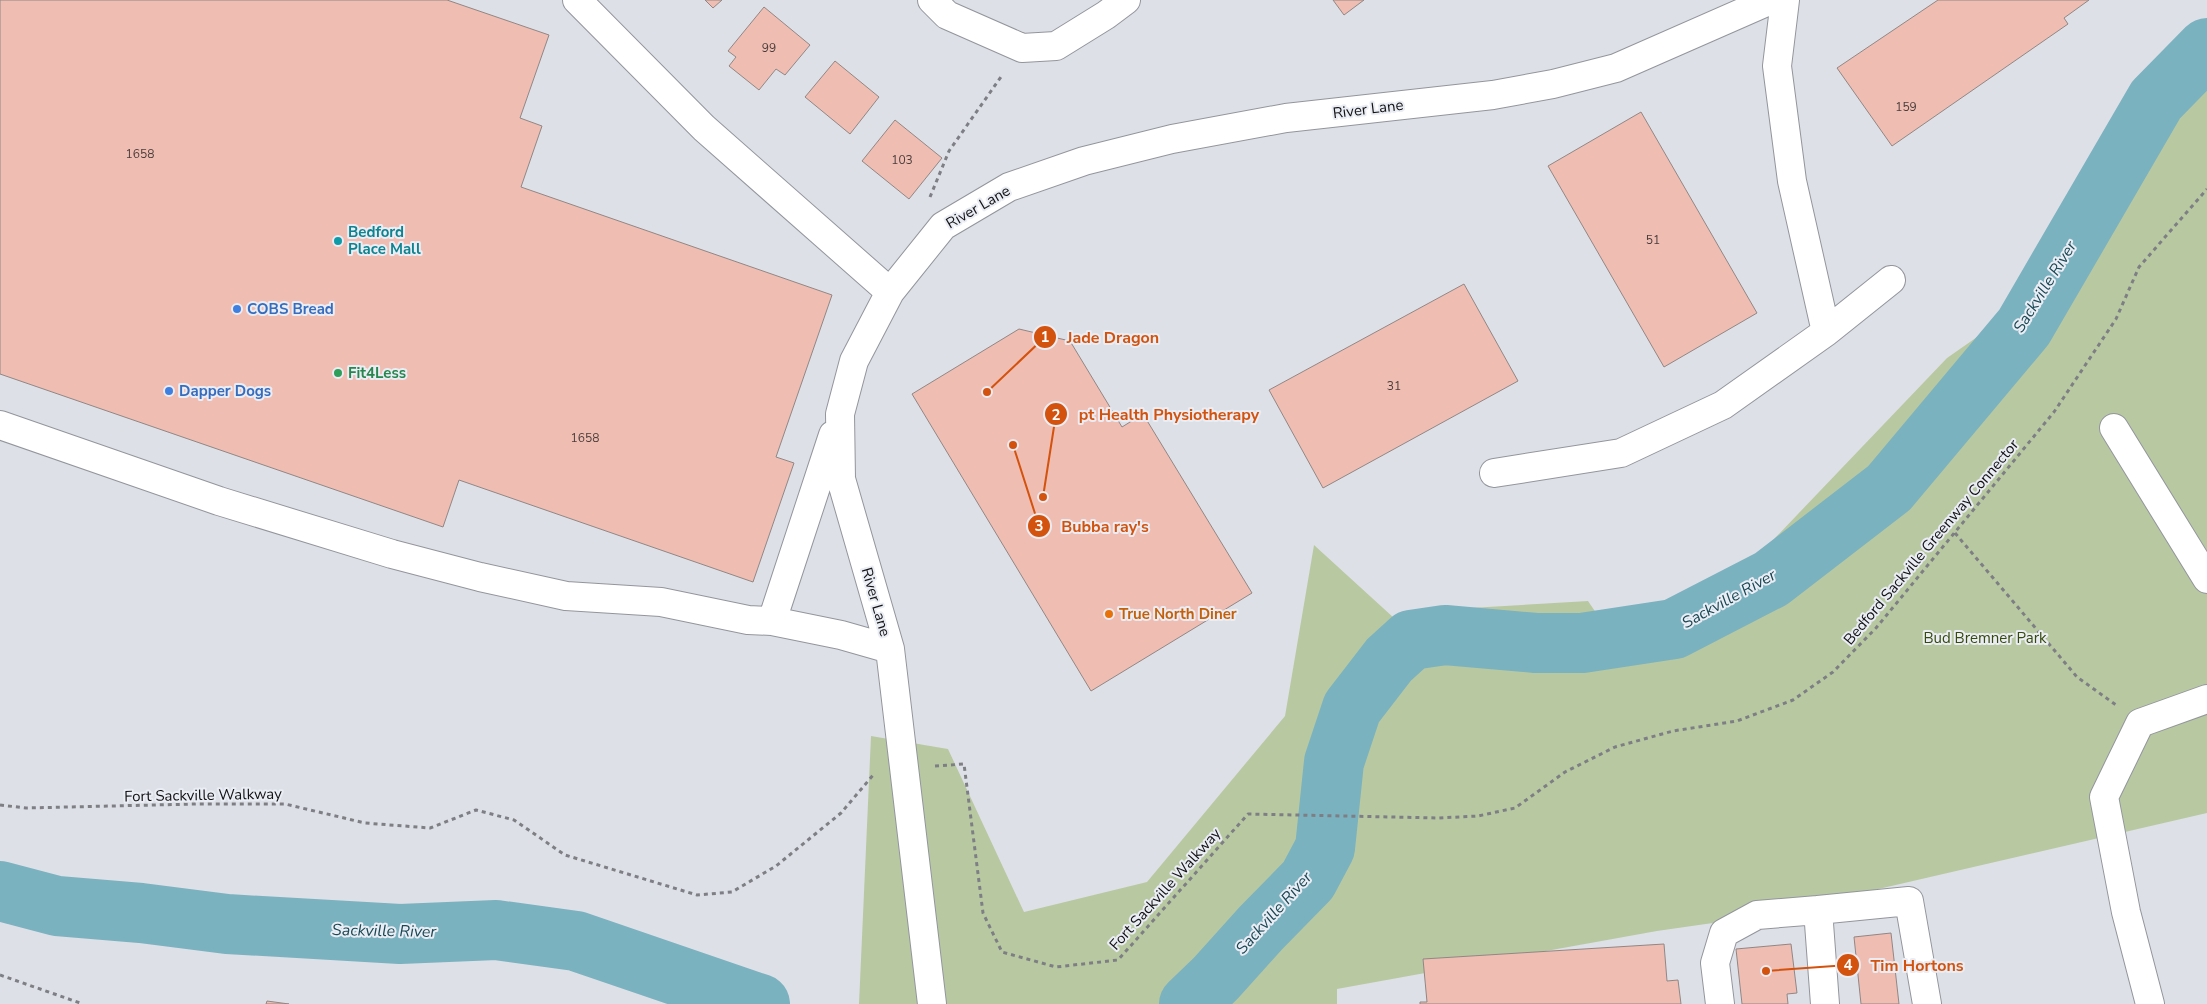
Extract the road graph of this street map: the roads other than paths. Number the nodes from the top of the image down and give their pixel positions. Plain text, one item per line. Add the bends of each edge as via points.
1 (577, 0) edge
2 (932, 0) edge
3 (1126, 0) edge
4 (1771, 0) edge
5 (1785, 0) edge
6 (1891, 280) dead end
7 (890, 292) junction
8 (1826, 332) junction
9 (840, 414) junction
10 (0, 425) edge
11 (2114, 428) dead end
12 (1494, 473) dead end
13 (2207, 579) edge
14 (772, 621) junction
15 (890, 649) junction
16 (2207, 699) edge
17 (1818, 910) junction
18 (932, 1003) edge
19 (1720, 1004) edge
20 (1824, 1004) edge
21 (1927, 1004) edge
22 (2150, 1004) edge

1 - 7 street via 704,128
2 - 3 street via 947,15 1022,48 1056,46
4 - 7 street, River Lane via 1616,68 1552,84 1492,95 1286,118 1084,161 1009,188 943,226
5 - 8 street via 1777,66 1792,181
6 - 8 street
7 - 9 street, River Lane via 854,361
8 - 12 street via 1724,406 1621,454
9 - 14 street
9 - 15 street, River Lane via 841,479
10 - 14 street via 218,501 480,577 566,596 661,602 748,620
11 - 13 street
14 - 15 street
15 - 18 street, River Lane
16 - 22 street via 2140,723 2104,797 2126,912
17 - 19 street via 1757,915 1724,933 1715,964
17 - 20 street
17 - 21 street via 1910,902

